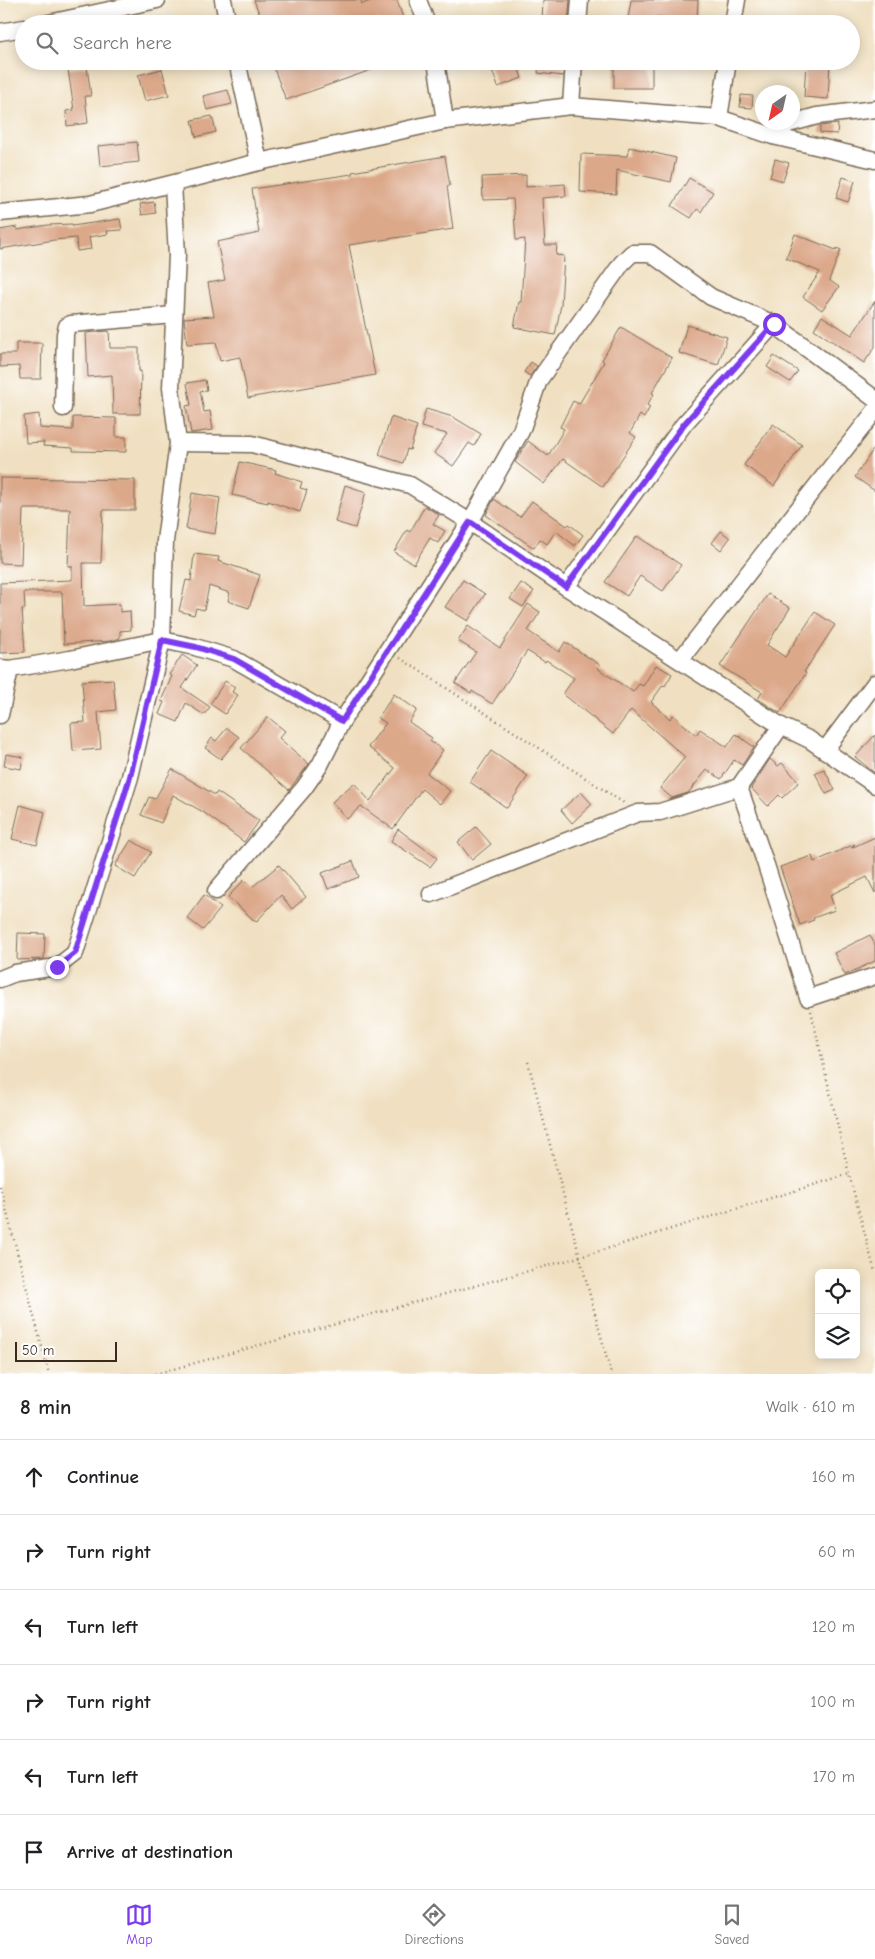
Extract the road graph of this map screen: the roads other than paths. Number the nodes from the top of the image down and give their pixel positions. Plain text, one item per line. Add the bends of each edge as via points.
1 (157, 0) edge
2 (223, 0) edge
3 (418, 0) edge
4 (580, 0) edge
5 (737, 0) edge
6 (86, 15) edge
7 (226, 15) edge
8 (424, 15) edge
9 (579, 15) edge
10 (734, 15) edge
11 (15, 30) edge
12 (0, 32) edge
13 (239, 70) edge
14 (437, 70) edge
15 (573, 70) edge
16 (727, 70) edge
17 (570, 106) junction
18 (875, 109) edge
19 (719, 118) junction
20 (445, 121) junction
21 (773, 136) junction
22 (875, 160) edge
23 (259, 162) junction
24 (173, 184) junction
25 (0, 213) edge
26 (174, 314) junction
27 (774, 324) junction
28 (875, 399) edge
29 (62, 408) dead end
30 (875, 411) edge
31 (178, 443) junction
32 (470, 522) junction
33 (566, 587) junction
34 (162, 640) junction
35 (680, 660) junction
36 (5, 669) edge
37 (875, 683) edge
38 (0, 715) edge
39 (342, 721) junction
40 (781, 726) junction
41 (825, 750) junction
42 (875, 785) edge
43 (739, 786) junction
44 (216, 891) dead end
45 (431, 894) dead end
46 (875, 976) edge
47 (0, 978) edge

1 - 6 street
2 - 7 street
3 - 8 street
4 - 9 street
5 - 10 street
11 - 12 street
13 - 23 street
14 - 20 street
15 - 17 street
16 - 19 street
17 - 19 street
17 - 20 street
18 - 21 street via 817,116 788,124
19 - 21 street
20 - 23 street
21 - 22 street
23 - 24 street
24 - 25 street via 90,204
24 - 26 street via 177,255
26 - 29 street via 67,326
26 - 31 street via 171,388
27 - 28 street
27 - 32 street via 711,297 650,253 632,253 539,380 521,431
27 - 33 street via 684,424
30 - 35 street
31 - 32 street via 252,444 341,466 410,485
31 - 34 street via 166,541
32 - 33 street
32 - 39 street
33 - 35 street
34 - 36 street via 70,660
34 - 39 street via 234,659
34 - 47 street via 130,777 75,953 57,967
35 - 40 street
36 - 38 street
37 - 41 street
39 - 44 street via 320,765 304,788
40 - 41 street
40 - 43 street
41 - 42 street
43 - 45 street via 660,812 638,813
43 - 46 street via 808,998

